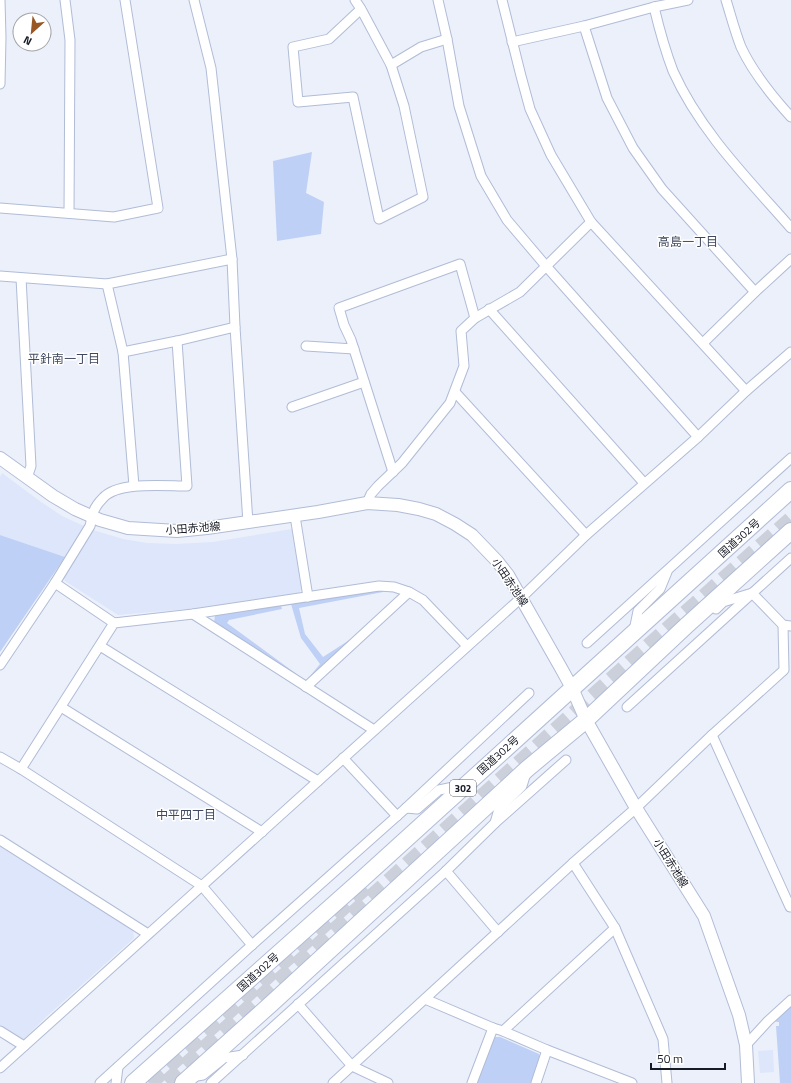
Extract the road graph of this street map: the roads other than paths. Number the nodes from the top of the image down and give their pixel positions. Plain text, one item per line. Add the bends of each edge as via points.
1 (0, 0) edge
2 (65, 0) edge
3 (125, 0) edge
4 (194, 0) edge
5 (355, 0) edge
6 (438, 0) edge
7 (502, 0) edge
8 (688, 0) edge
9 (726, 0) edge
10 (654, 7) junction
11 (361, 9) junction
12 (584, 26) junction
13 (447, 39) junction
14 (512, 42) junction
15 (391, 65) junction
16 (0, 84) edge
17 (791, 117) edge
18 (0, 208) edge
19 (69, 213) junction
20 (591, 222) junction
21 (791, 228) edge
22 (232, 259) junction
23 (791, 259) edge
24 (546, 266) junction
25 (0, 276) edge
26 (21, 278) junction
27 (107, 284) junction
28 (755, 292) junction
29 (488, 310) junction
30 (475, 318) junction
31 (235, 327) junction
32 (177, 341) junction
33 (703, 343) junction
34 (306, 346) dead end
35 (354, 349) junction
36 (122, 352) junction
37 (791, 352) edge
38 (364, 382) junction
39 (746, 391) junction
40 (455, 392) junction
41 (292, 407) dead end
42 (698, 437) junction
43 (0, 458) edge
44 (791, 458) edge
45 (393, 472) junction
46 (27, 478) junction
47 (644, 483) junction
48 (134, 486) junction
49 (791, 490) edge
50 (367, 504) junction
51 (92, 516) junction
52 (295, 516) junction
53 (248, 523) junction
54 (791, 531) edge
55 (586, 534) junction
56 (791, 558) edge
57 (668, 570) junction
58 (54, 583) junction
59 (409, 592) junction
60 (752, 593) junction
61 (308, 597) junction
62 (521, 598) junction
63 (193, 614) junction
64 (114, 623) junction
65 (787, 625) edge
66 (686, 626) junction
67 (634, 633) junction
68 (587, 643) dead end
69 (100, 646) junction
70 (467, 646) junction
71 (0, 665) edge
72 (306, 687) junction
73 (572, 688) junction
74 (529, 693) dead end
75 (61, 707) junction
76 (627, 707) dead end
77 (586, 720) junction
78 (374, 730) junction
79 (712, 735) junction
80 (0, 757) edge
81 (343, 758) junction
82 (566, 760) dead end
83 (21, 769) junction
84 (527, 769) junction
85 (318, 781) junction
86 (466, 785) junction
87 (406, 808) junction
88 (636, 808) junction
89 (397, 816) junction
90 (495, 823) junction
91 (262, 832) junction
92 (0, 840) edge
93 (573, 863) junction
94 (446, 870) junction
95 (202, 886) junction
96 (791, 907) edge
97 (616, 928) junction
98 (498, 932) junction
99 (148, 934) junction
100 (252, 945) junction
101 (425, 999) junction
102 (791, 1000) edge
103 (298, 1004) junction
104 (493, 1028) junction
105 (0, 1031) edge
106 (503, 1031) junction
107 (24, 1046) junction
108 (746, 1046) junction
109 (547, 1050) junction
110 (243, 1055) junction
111 (352, 1066) junction
112 (118, 1067) junction
113 (0, 1068) edge
114 (186, 1080) edge
115 (100, 1083) edge
116 (116, 1083) edge
117 (133, 1083) edge
118 (211, 1083) edge
119 (333, 1083) edge
120 (388, 1083) edge
121 (472, 1083) edge
122 (536, 1083) edge
123 (632, 1083) edge
124 (667, 1083) edge
125 (748, 1083) edge

1 - 16 street
2 - 19 street via 70,40
3 - 19 street via 158,208 114,217
4 - 22 street via 211,68
5 - 11 street
6 - 13 street
7 - 14 street
8 - 10 street
9 - 17 street via 732,23 753,68
10 - 12 street
10 - 21 street via 674,71 699,118 718,144
11 - 15 street
11 - 15 street via 329,39 293,46 298,102 353,97 379,219 423,198 404,106
12 - 14 street
12 - 28 street via 607,98 633,148 662,189
13 - 15 street via 421,47
13 - 24 street via 459,106 481,176 507,220
14 - 20 street via 530,109 551,155
18 - 19 street
20 - 24 street
20 - 33 street
22 - 27 street
22 - 31 street
23 - 28 street
24 - 29 street via 520,292
24 - 42 street
25 - 26 street
26 - 27 street
26 - 46 street via 31,466
27 - 36 street
28 - 33 street
29 - 30 street
29 - 47 street
30 - 35 street via 460,264 338,308
30 - 40 street via 461,331 464,366
31 - 32 street
31 - 53 street
32 - 36 street
32 - 48 street via 187,486
33 - 39 street
34 - 35 street
35 - 38 street
36 - 48 street
37 - 39 street
38 - 41 street
38 - 45 street
39 - 42 street
40 - 45 street via 450,403
40 - 55 street
42 - 47 street
43 - 46 street, 小田赤池線
44 - 57 street
45 - 50 street via 371,494
46 - 51 street, 小田赤池線 via 75,509
47 - 55 street
48 - 51 street via 112,491 103,498
49 - 67 highway, 国道302号 / 302
50 - 52 street, 小田赤池線
50 - 62 street, 小田赤池線 via 419,508 456,524 472,535 497,560
51 - 53 street, 小田赤池線 via 128,528 149,530 177,531
51 - 58 street via 90,526
52 - 53 street, 小田赤池線
52 - 61 street
54 - 66 highway, 302
55 - 62 street
56 - 60 street
57 - 67 street via 660,589 638,611
57 - 68 street
58 - 64 street
58 - 71 street
59 - 61 street via 379,586
59 - 70 street via 423,600
59 - 72 street
60 - 65 street
60 - 66 street via 723,602 700,623
60 - 76 street
61 - 63 street
62 - 70 street
62 - 73 street, 小田赤池線
63 - 64 street
63 - 72 street
64 - 69 street
65 - 79 street via 784,670
66 - 77 highway, 302
67 - 73 highway, 国道302号 / 302
69 - 75 street
69 - 85 street
70 - 78 street
72 - 78 street
73 - 77 street, 小田赤池線
73 - 86 highway, 国道302号 / 302
74 - 87 street
75 - 83 street
75 - 91 street
77 - 84 highway, 302
77 - 88 street, 小田赤池線
78 - 81 street
79 - 88 street
79 - 96 street
80 - 83 street
81 - 85 street
81 - 89 street
82 - 90 street
83 - 95 street
84 - 90 street via 522,786 499,809
84 - 114 highway, 302
85 - 91 street
86 - 87 street via 439,790 417,809
86 - 117 highway, 国道302号 / 302
87 - 89 street
88 - 93 street
88 - 108 street, 小田赤池線 via 704,916 739,1016
89 - 100 street
90 - 94 street
91 - 95 street
92 - 99 street
93 - 97 street
93 - 98 street
94 - 98 street
94 - 103 street
95 - 99 street
95 - 100 street
97 - 106 street
97 - 124 street via 663,1039
98 - 101 street
99 - 107 street
100 - 112 street
101 - 104 street
101 - 111 street
102 - 108 street
103 - 110 street
103 - 111 street
104 - 106 street
104 - 121 street
105 - 107 street
106 - 109 street
107 - 113 street
108 - 125 street, 小田赤池線
109 - 122 street
109 - 123 street
110 - 114 street via 224,1058 203,1075
110 - 118 street
111 - 119 street
111 - 120 street
112 - 115 street
112 - 116 street

